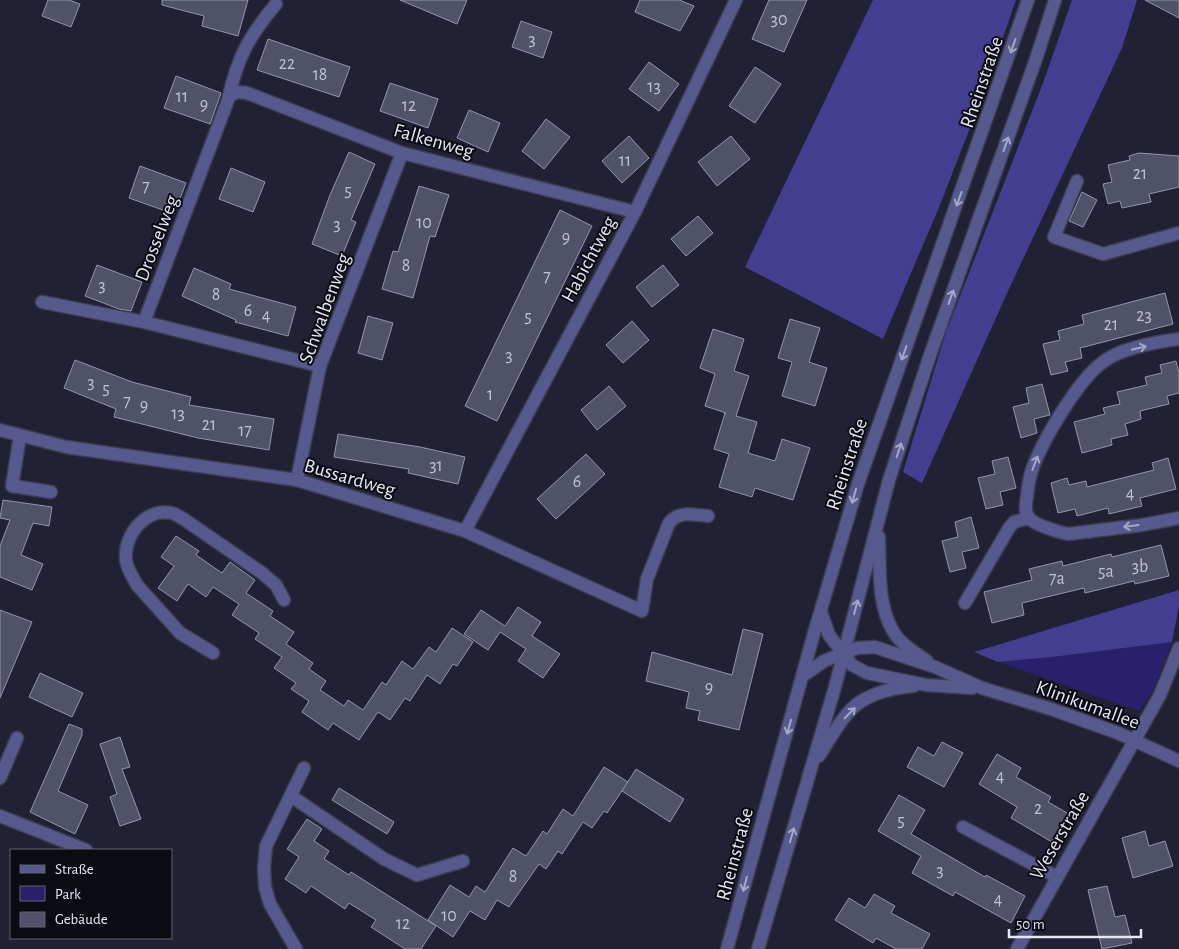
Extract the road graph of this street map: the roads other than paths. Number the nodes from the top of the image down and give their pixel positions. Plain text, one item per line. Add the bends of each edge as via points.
1 (736, 0) edge
2 (1028, 0) edge
3 (1054, 0) edge
4 (276, 4) dead end
5 (229, 96) junction
6 (402, 153) junction
7 (1078, 181) dead end
8 (634, 212) junction
9 (1179, 233) edge
10 (42, 302) dead end
11 (144, 322) junction
12 (1179, 339) edge
13 (320, 366) junction
14 (0, 430) edge
15 (20, 436) junction
16 (297, 480) junction
17 (51, 492) dead end
18 (708, 516) dead end
19 (1029, 518) junction
20 (1179, 518) edge
21 (879, 520) junction
22 (465, 531) junction
23 (284, 600) dead end
24 (965, 603) dead end
25 (821, 612) junction
26 (1179, 648) edge
27 (213, 653) dead end
28 (843, 654) junction
29 (935, 667) junction
30 (804, 675) junction
31 (926, 685) junction
32 (982, 688) junction
33 (17, 738) dead end
34 (1135, 741) junction
35 (1179, 761) edge
36 (812, 767) junction
37 (304, 768) dead end
38 (0, 778) edge
39 (291, 796) junction
40 (0, 816) edge
41 (963, 827) dead end
42 (83, 849) edge
43 (463, 860) dead end
44 (1056, 877) junction
45 (296, 949) edge
46 (727, 949) edge
47 (758, 949) edge
48 (1017, 949) edge

1 - 8 street, Habichtweg
2 -> 25 street, Rheinstraße via 875,433
21 -> 3 street via 929,358
4 - 5 street, Drosselweg via 246,43
5 - 6 street, Falkenweg via 238,92 248,93
5 - 11 street, Drosselweg
6 - 8 street, Falkenweg
6 - 13 street, Schwalbenweg
7 - 9 street via 1054,237 1103,254
8 - 22 street, Habichtweg
10 - 11 street
11 - 13 street
19 -> 12 street via 1026,504 1038,455 1084,380 1113,356
13 - 16 street, Schwalbenweg
14 - 15 street, Bussardweg
15 - 16 street, Bussardweg via 66,447
15 - 17 street via 12,486
16 - 22 street, Bussardweg
18 - 22 street, Bussardweg via 682,514 669,523 647,579 642,611
20 -> 19 street via 1068,534
19 - 24 street via 1014,522 1009,528
28 -> 21 street
21 - 29 street, Klinikumallee via 881,594 887,618 902,642
23 - 27 street via 276,585 262,573 185,520 174,514 160,513 147,517 137,526 126,549 126,560 137,585 180,633
25 - 28 street, Klinikumallee via 829,635
25 - 30 street, Rheinstraße
26 - 34 street, Weserstraße via 1160,695
28 - 29 street, Klinikumallee via 857,648 875,647
28 - 30 street, Klinikumallee via 824,661
28 - 31 street, Klinikumallee via 852,665 867,673
28 - 36 street
29 - 32 street, Klinikumallee
30 -> 46 street, Rheinstraße
31 - 32 street, Klinikumallee
36 -> 31 street, Klinikumallee via 848,712 880,693
32 - 34 street, Klinikumallee via 1051,709
33 - 38 street
34 - 35 street, Klinikumallee
34 - 44 street, Weserstraße
47 -> 36 street
37 - 39 street
39 - 43 street via 384,859 416,876
39 - 45 street via 266,846 264,867 270,904
40 - 42 street
41 - 44 street
44 - 48 street, Weserstraße

